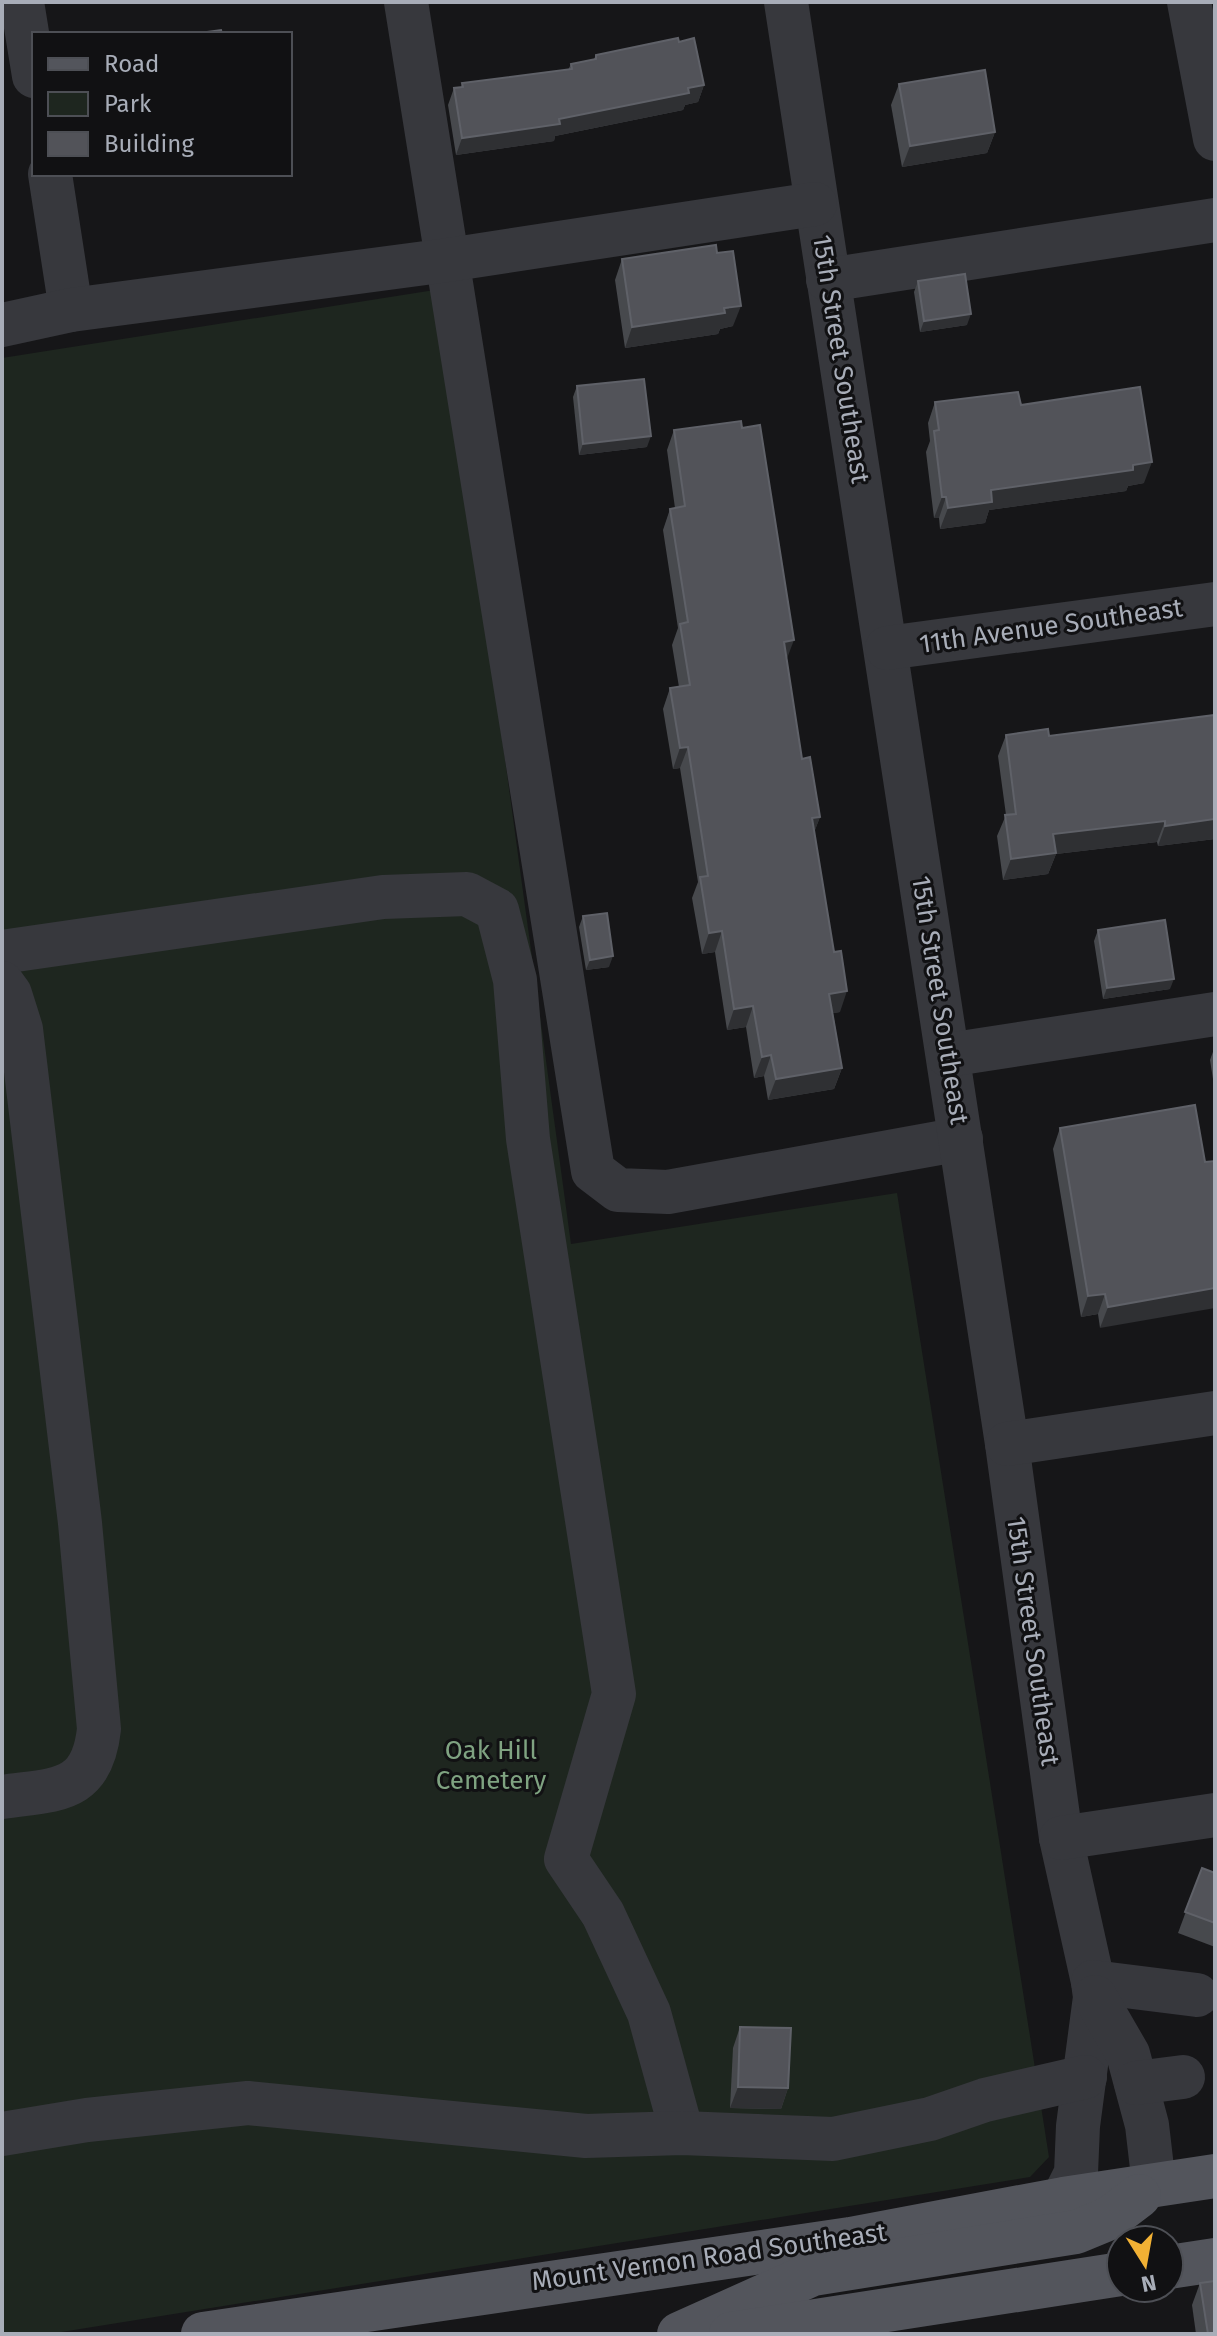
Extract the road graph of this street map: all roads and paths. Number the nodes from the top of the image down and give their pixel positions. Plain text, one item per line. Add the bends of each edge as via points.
1 (22, 2) edge
2 (406, 2) edge
3 (786, 2) edge
4 (1189, 2) edge
5 (32, 64) edge
6 (1215, 139) edge
7 (50, 176) edge
8 (815, 204) junction
9 (1215, 220) edge
10 (448, 260) junction
11 (828, 280) junction
12 (71, 310) junction
13 (2, 325) edge
14 (1215, 604) edge
15 (887, 648) junction
16 (2, 952) edge
17 (2, 983) edge
18 (1215, 1014) edge
19 (948, 1055) junction
20 (961, 1139) junction
21 (1215, 1413) edge
22 (1007, 1444) junction
23 (2, 1797) edge
24 (1215, 1815) edge
25 (1061, 1838) junction
26 (1094, 1990) junction
27 (1197, 1995) dead end
28 (1085, 2077) junction
29 (1183, 2077) dead end
30 (1136, 2083) junction
31 (682, 2133) junction
32 (2, 2134) edge
33 (1215, 2176) edge
34 (1154, 2185) junction
35 (1063, 2199) junction
36 (1215, 2260) edge
37 (1185, 2265) edge
38 (1105, 2277) edge
39 (844, 2326) edge
40 (203, 2334) edge
41 (679, 2334) edge
42 (731, 2334) edge

1 - 5 street
2 - 10 street
3 - 8 street, 15th Street Southeast
4 - 6 street
7 - 12 street
8 - 10 street
8 - 11 street, 15th Street Southeast
9 - 11 street
10 - 12 street
10 - 20 street via 593,1171 618,1190 668,1192
11 - 15 street, 15th Street Southeast
12 - 13 street
14 - 15 street, 11th Avenue Southeast
15 - 19 street, 15th Street Southeast
16 - 31 street via 383,897 467,894 497,910 515,980 528,1139 614,1694 566,1859 603,1914 649,2013
17 - 23 street via 21,1029 99,1729 96,1758 78,1780
18 - 19 street
19 - 20 street, 15th Street Southeast
20 - 22 street, 15th Street Southeast
21 - 22 street
22 - 25 street, 15th Street Southeast
24 - 25 street
25 - 26 street, 15th Street Southeast
26 - 27 street
26 - 28 street, 15th Street Southeast
26 - 30 street, 15th Street Southeast via 1128,2054
28 - 31 street via 833,2139
28 - 35 street, 15th Street Southeast via 1076,2173
29 - 30 street
30 - 34 street, 15th Street Southeast
31 - 32 street via 586,2136 248,2103
33 - 34 main road, Mount Vernon Road Southeast
34 - 35 main road, Mount Vernon Road Southeast
34 - 41 main road via 1110,2218 1076,2232 813,2274
35 - 40 main road, Mount Vernon Road Southeast via 850,2239
36 - 37 main road
38 - 39 main road
39 - 42 main road

